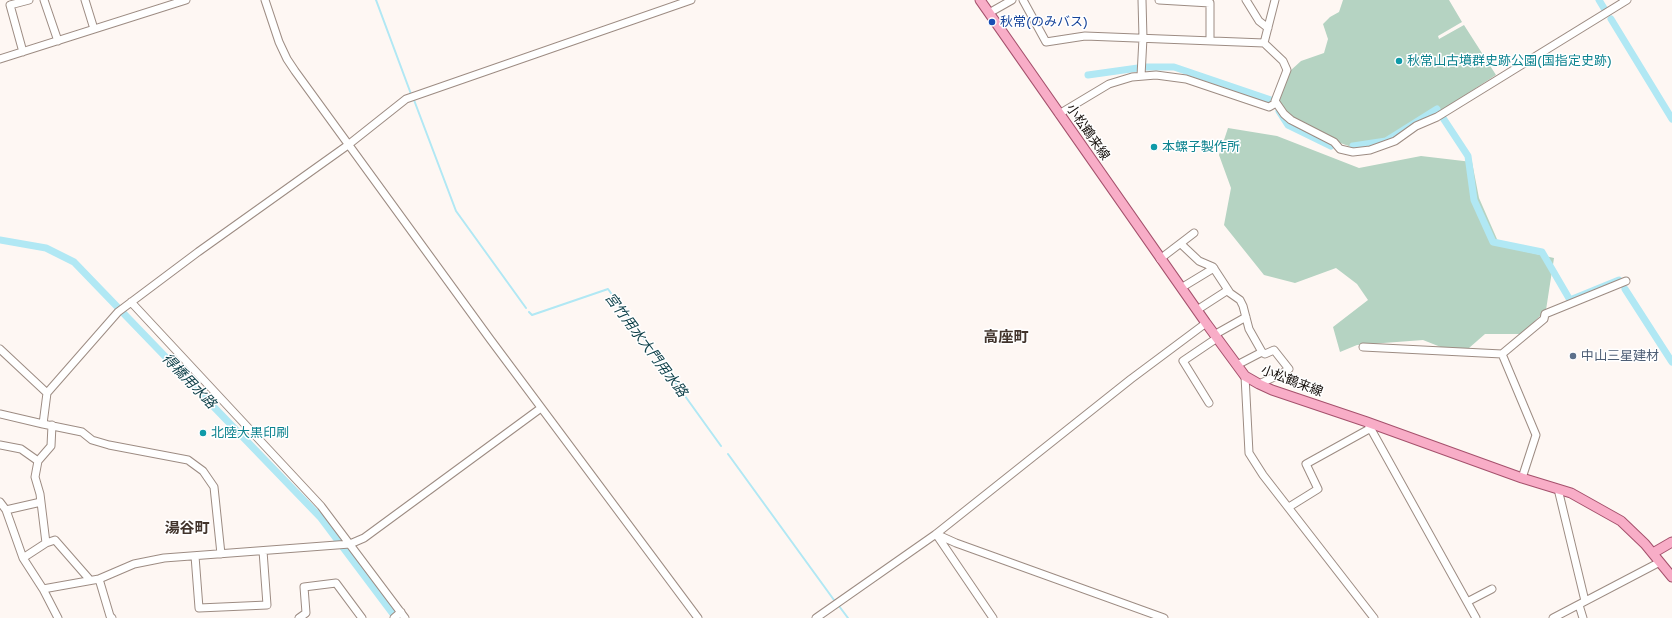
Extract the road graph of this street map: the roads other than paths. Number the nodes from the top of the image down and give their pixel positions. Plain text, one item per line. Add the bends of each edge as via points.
1 (29, 0) edge
2 (44, 0) edge
3 (85, 0) edge
4 (186, 0) edge
5 (265, 0) edge
6 (691, 0) edge
7 (980, 0) edge
8 (1012, 0) edge
9 (1023, 0) edge
10 (1142, 0) edge
11 (1160, 0) edge
12 (1246, 0) edge
13 (1275, 0) edge
14 (1627, 0) edge
15 (989, 13) junction
16 (1268, 28) junction
17 (94, 29) junction
18 (1143, 38) junction
19 (58, 40) junction
20 (1210, 40) junction
21 (1264, 43) junction
22 (23, 52) junction
23 (0, 58) edge
24 (1141, 76) junction
25 (1276, 103) junction
26 (1059, 114) junction
27 (348, 145) junction
28 (1194, 233) dead end
29 (1181, 244) junction
30 (1160, 259) junction
31 (1214, 268) junction
32 (1626, 281) dead end
33 (1181, 288) junction
34 (1228, 290) junction
35 (131, 302) junction
36 (1197, 310) junction
37 (1246, 317) junction
38 (1206, 323) junction
39 (1216, 336) junction
40 (1363, 347) dead end
41 (0, 349) edge
42 (1262, 352) junction
43 (1502, 354) junction
44 (1237, 365) junction
45 (1245, 376) junction
46 (1259, 384) junction
47 (47, 393) junction
48 (1209, 403) dead end
49 (540, 408) junction
50 (0, 414) edge
51 (43, 424) junction
52 (52, 425) junction
53 (1369, 425) junction
54 (0, 445) edge
55 (38, 461) junction
56 (1522, 478) junction
57 (1558, 489) junction
58 (0, 502) edge
59 (41, 502) junction
60 (1289, 507) junction
61 (6, 510) junction
62 (936, 534) junction
63 (46, 542) junction
64 (1672, 542) edge
65 (348, 544) junction
66 (263, 551) junction
67 (1652, 553) junction
68 (221, 554) junction
69 (195, 556) junction
70 (23, 558) junction
71 (1660, 562) junction
72 (1672, 578) edge
73 (99, 579) junction
74 (90, 580) junction
75 (43, 589) junction
76 (1492, 589) dead end
77 (1467, 602) junction
78 (1582, 603) junction
79 (308, 616) edge
80 (399, 616) edge
81 (110, 617) edge
82 (58, 618) edge
83 (299, 618) edge
84 (362, 618) edge
85 (698, 618) edge
86 (816, 618) edge
87 (993, 618) edge
88 (1164, 618) edge
89 (1374, 618) edge
90 (1476, 618) edge
91 (1553, 618) edge
92 (1583, 618) edge

1 - 22 street via 10,5
2 - 19 street
3 - 17 street
4 - 17 street
5 - 27 street via 287,59
6 - 27 street via 406,100
7 - 15 main road, 小松鶴来線
8 - 15 street
9 - 18 street via 1046,42 1085,36
10 - 18 street
11 - 20 street via 1210,3
12 - 16 street via 1259,22
13 - 16 street
14 - 25 street via 1437,117 1416,126 1387,145 1370,150 1353,152 1340,149 1334,142 1291,120
15 - 26 main road, 小松鶴来線
16 - 21 street
17 - 19 street
18 - 20 street
18 - 24 street
19 - 22 street
20 - 21 street
21 - 25 street via 1282,61 1287,70
22 - 23 street
24 - 25 street via 1156,74 1186,79 1268,107
24 - 26 street via 1109,84
26 - 30 main road, 小松鶴来線
27 - 35 street
27 - 49 street
28 - 29 street
29 - 30 street
29 - 31 street via 1199,261
30 - 33 main road, 小松鶴来線
31 - 33 street
31 - 34 street
32 - 43 street via 1545,314 1544,319
33 - 36 main road, 小松鶴来線
34 - 36 street
34 - 37 street via 1240,300
35 - 47 street
35 - 65 street via 321,506
36 - 38 main road, 小松鶴来線
37 - 39 street
37 - 42 street via 1249,329
38 - 39 main road, 小松鶴来線
38 - 62 street via 1131,379
39 - 44 main road, 小松鶴来線
39 - 48 street via 1183,361
40 - 43 street
41 - 47 street
42 - 44 street
42 - 46 street via 1265,354 1274,350 1288,369
43 - 56 street via 1536,435
44 - 45 main road, 小松鶴来線
45 - 46 main road, 小松鶴来線
45 - 60 street via 1249,453
46 - 53 main road, 小松鶴来線
47 - 51 street
49 - 65 street via 364,538
49 - 85 street
50 - 51 street
51 - 52 street
52 - 55 street via 51,446
52 - 68 street via 82,432 98,442 188,460 203,471 214,487
53 - 56 main road, 小松鶴来線
53 - 60 street via 1306,464 1318,489
53 - 77 street
54 - 55 street via 21,449
55 - 59 street via 35,477
56 - 57 main road, 小松鶴来線
57 - 67 main road, 小松鶴来線 via 1571,493 1622,521
57 - 78 street
58 - 61 street
59 - 61 street
59 - 63 street
60 - 89 street
61 - 70 street
62 - 86 street
62 - 87 street
62 - 88 street
63 - 70 street
63 - 74 street via 56,540
64 - 67 main road
65 - 66 street
65 - 80 street
66 - 68 street
66 - 69 street via 266,605 199,608
67 - 71 main road, 小松鶴来線
68 - 69 street
69 - 73 street via 164,558 134,564
70 - 75 street
71 - 72 main road, 小松鶴来線
71 - 78 street
73 - 74 street
73 - 81 street
74 - 75 street
75 - 82 street
76 - 77 street
77 - 90 street
78 - 91 street
78 - 92 street
79 - 83 street
79 - 84 street via 304,587 336,583

